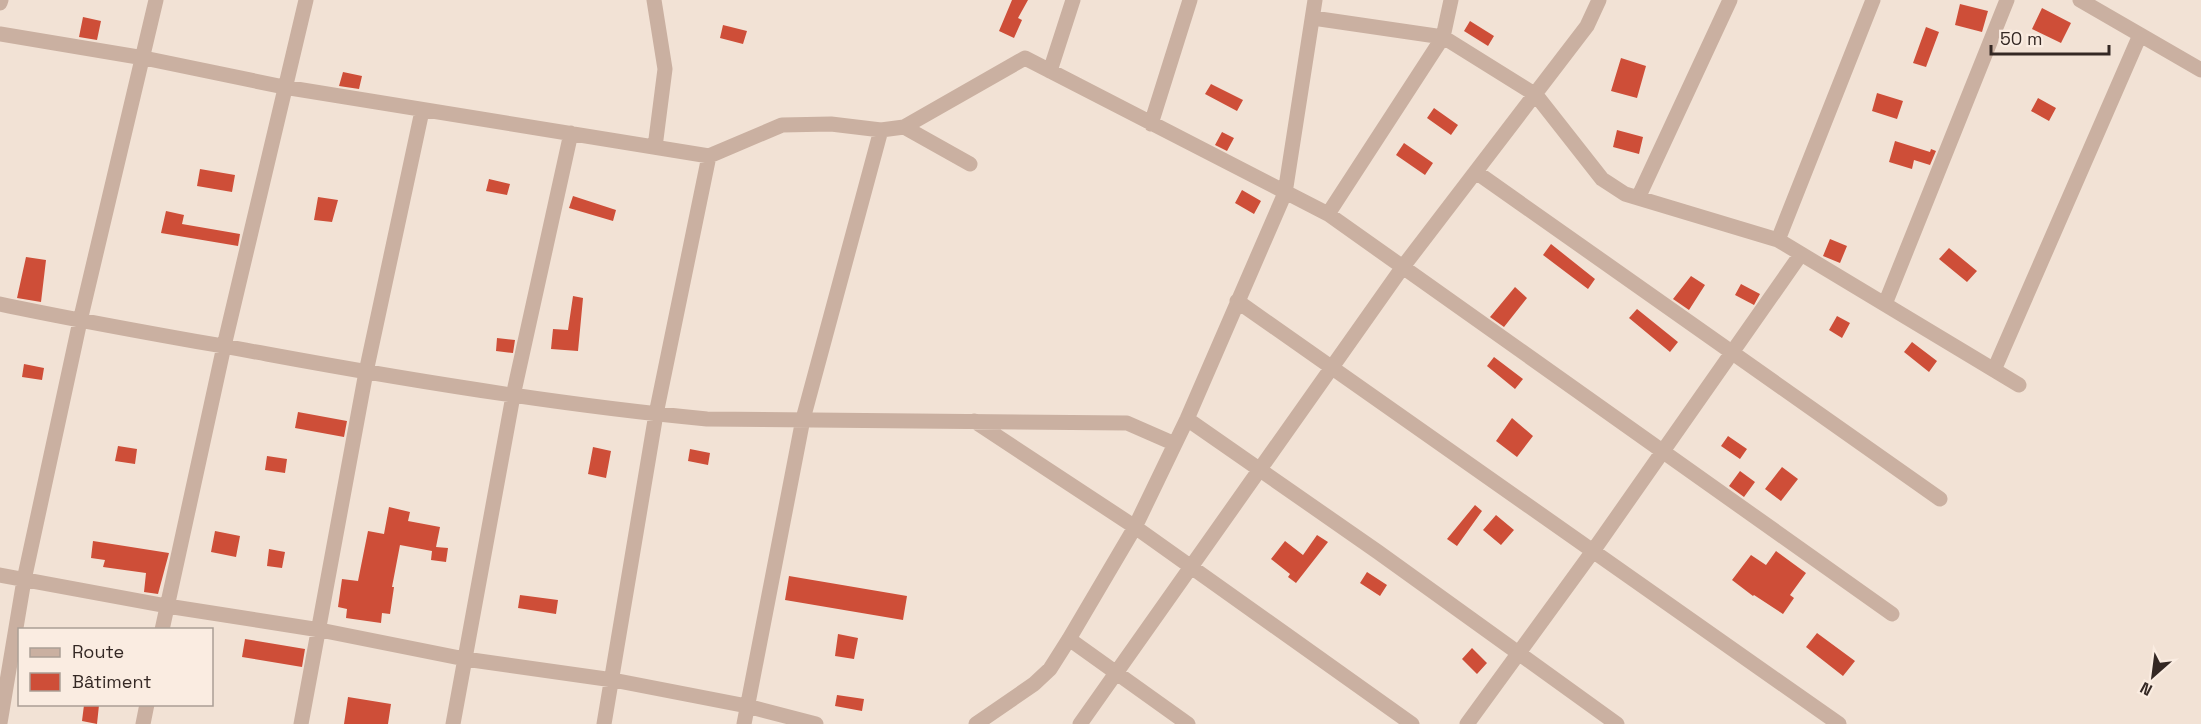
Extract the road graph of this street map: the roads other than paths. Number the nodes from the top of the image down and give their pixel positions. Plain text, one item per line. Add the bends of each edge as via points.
1 (156, 0) edge
2 (306, 0) edge
3 (654, 0) edge
4 (1073, 0) edge
5 (1190, 0) edge
6 (1315, 0) edge
7 (1451, 0) edge
8 (1599, 0) edge
9 (1730, 0) edge
10 (1873, 0) edge
11 (2007, 0) edge
12 (2080, 0) edge
13 (1313, 18) junction
14 (0, 34) edge
15 (2140, 34) junction
16 (1443, 36) junction
17 (144, 58) junction
18 (2201, 70) edge
19 (1050, 71) junction
20 (284, 87) junction
21 (1536, 95) junction
22 (422, 111) junction
23 (1151, 124) junction
24 (904, 127) junction
25 (881, 130) junction
26 (571, 134) junction
27 (655, 147) junction
28 (708, 156) junction
29 (970, 164) dead end
30 (1476, 172) junction
31 (1285, 193) junction
32 (1638, 198) junction
33 (1328, 214) junction
34 (1778, 240) junction
35 (1801, 254) junction
36 (1402, 268) junction
37 (1237, 301) junction
38 (0, 304) edge
39 (1885, 304) junction
40 (80, 321) junction
41 (225, 346) junction
42 (1732, 353) junction
43 (1333, 368) junction
44 (1994, 370) junction
45 (366, 372) junction
46 (2019, 385) dead end
47 (513, 396) junction
48 (656, 414) junction
49 (803, 418) junction
50 (1186, 419) junction
51 (974, 421) junction
52 (1175, 444) junction
53 (1662, 453) junction
54 (1260, 470) junction
55 (1940, 500) dead end
56 (1135, 527) junction
57 (1593, 551) junction
58 (1191, 567) junction
59 (0, 575) edge
60 (24, 580) junction
61 (167, 606) junction
62 (1892, 614) dead end
63 (162, 628) edge
64 (320, 630) junction
65 (1070, 639) junction
66 (1517, 654) junction
67 (465, 659) junction
68 (1116, 673) junction
69 (613, 680) junction
70 (147, 706) edge
71 (747, 706) junction
72 (0, 723) edge
73 (143, 724) edge
74 (302, 724) edge
75 (453, 724) edge
76 (604, 724) edge
77 (744, 724) edge
78 (816, 724) edge
79 (976, 724) edge
80 (1080, 724) edge
81 (1188, 724) edge
82 (1412, 724) edge
83 (1467, 724) edge
84 (1617, 724) edge
85 (1839, 724) edge

1 - 17 street
2 - 20 street
3 - 27 street via 665,69
4 - 19 street
5 - 23 street
6 - 13 street
7 - 16 street
8 - 21 street via 1587,26
9 - 32 street
10 - 34 street
11 - 39 street
12 - 15 street
13 - 16 street
13 - 31 street
14 - 17 street
15 - 18 street
15 - 44 street
16 - 21 street
16 - 33 street
17 - 20 street
17 - 40 street
19 - 23 street
19 - 24 street via 1025,58
20 - 22 street
20 - 41 street
21 - 30 street
21 - 32 street via 1602,179
22 - 26 street
22 - 45 street
23 - 31 street
24 - 25 street
24 - 29 street
25 - 28 street via 831,124 782,125
25 - 49 street
26 - 27 street
26 - 47 street
27 - 28 street
28 - 48 street
30 - 36 street
30 - 42 street
31 - 33 street
31 - 37 street
32 - 34 street
33 - 36 street
34 - 35 street
35 - 39 street
35 - 42 street
36 - 43 street
36 - 53 street
37 - 43 street
37 - 50 street
38 - 40 street
39 - 44 street
40 - 41 street
40 - 60 street
41 - 45 street
41 - 61 street
42 - 53 street
42 - 55 street
43 - 54 street
43 - 57 street
44 - 46 street
45 - 47 street
45 - 64 street
47 - 48 street
47 - 67 street
48 - 49 street via 707,419
48 - 69 street
49 - 51 street
49 - 71 street
50 - 52 street
50 - 54 street
51 - 52 street via 1127,423
51 - 56 street
52 - 56 street
53 - 57 street
53 - 62 street
54 - 58 street
54 - 66 street
56 - 58 street
56 - 65 street
57 - 66 street
57 - 85 street
58 - 68 street
58 - 82 street
59 - 60 street
60 - 61 street
60 - 72 street
61 - 63 street
61 - 64 street
64 - 67 street
64 - 74 street
65 - 68 street
65 - 79 street via 1050,669 1034,684
66 - 83 street
66 - 84 street
67 - 69 street
67 - 75 street
68 - 80 street
68 - 81 street
69 - 71 street
69 - 76 street
70 - 73 street
71 - 77 street
71 - 78 street

